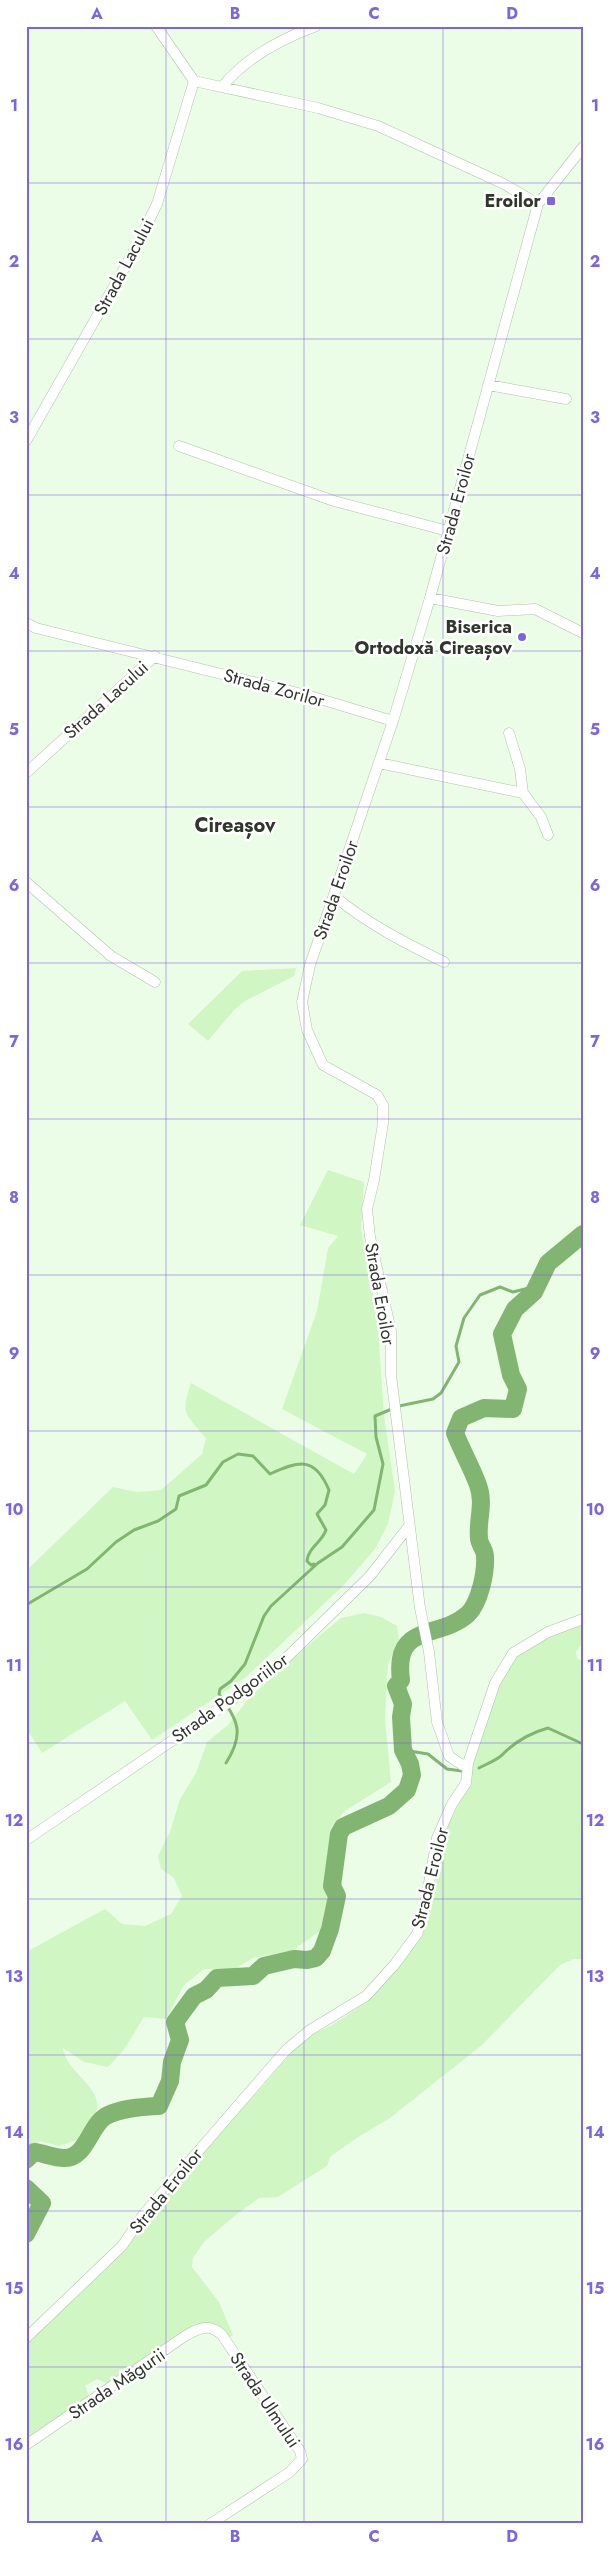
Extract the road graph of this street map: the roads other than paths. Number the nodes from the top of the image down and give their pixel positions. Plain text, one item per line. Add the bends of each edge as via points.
1 (156, 26) edge
2 (316, 26) edge
3 (194, 81) junction
4 (222, 87) junction
5 (583, 146) edge
6 (538, 204) junction
7 (488, 385) junction
8 (566, 398) dead end
9 (26, 441) edge
10 (178, 446) dead end
11 (448, 531) junction
12 (430, 598) junction
13 (26, 623) edge
14 (583, 633) edge
15 (155, 656) junction
16 (393, 721) junction
17 (509, 733) dead end
18 (379, 762) junction
19 (26, 774) edge
20 (523, 793) junction
21 (548, 835) dead end
22 (26, 882) edge
23 (334, 896) junction
24 (444, 962) dead end
25 (154, 982) dead end
26 (409, 1526) junction
27 (583, 1619) edge
28 (468, 1763) junction
29 (26, 1840) edge
30 (208, 2327) joint
31 (26, 2338) edge
32 (26, 2445) edge
33 (210, 2524) edge

1 - 3 street
2 - 4 street via 290,36 258,56 234,72
3 - 4 street
3 - 9 street, Strada Lacului via 157,204 133,253
4 - 6 street via 318,108 378,126 504,184
5 - 6 street, Strada Eroilor
6 - 7 street, Strada Eroilor
7 - 8 street
7 - 11 street, Strada Eroilor
10 - 11 street via 334,501
11 - 12 street, Strada Eroilor
12 - 14 street via 498,611 535,609
12 - 16 street, Strada Eroilor
13 - 15 street, Strada Lacului
15 - 16 street, Strada Zorilor
15 - 19 street, Strada Lacului
16 - 18 street, Strada Eroilor
17 - 20 street via 520,769
18 - 20 street
18 - 23 street, Strada Eroilor
20 - 21 street via 541,817
22 - 25 street via 111,956
23 - 24 street via 400,941
23 - 26 street, Strada Eroilor via 310,965 302,1002 307,1030 323,1065 377,1095 383,1105 383,1123 367,1209 391,1331 391,1375
26 - 28 street, Strada Eroilor via 437,1722 449,1756 462,1765
26 - 29 street, Strada Podgoriilor via 370,1576 282,1662 229,1702
27 - 28 street via 548,1632 512,1653 495,1683
28 - 31 street, Strada Eroilor via 466,1783 452,1804 437,1838 423,1917 416,1934 395,1964 366,1996 310,2030 286,2050 143,2215 122,2246
30 - 32 street, Strada Măgurii via 198,2328 185,2336
30 - 33 street, Strada Ulmului via 222,2335 300,2451 302,2459 290,2472

